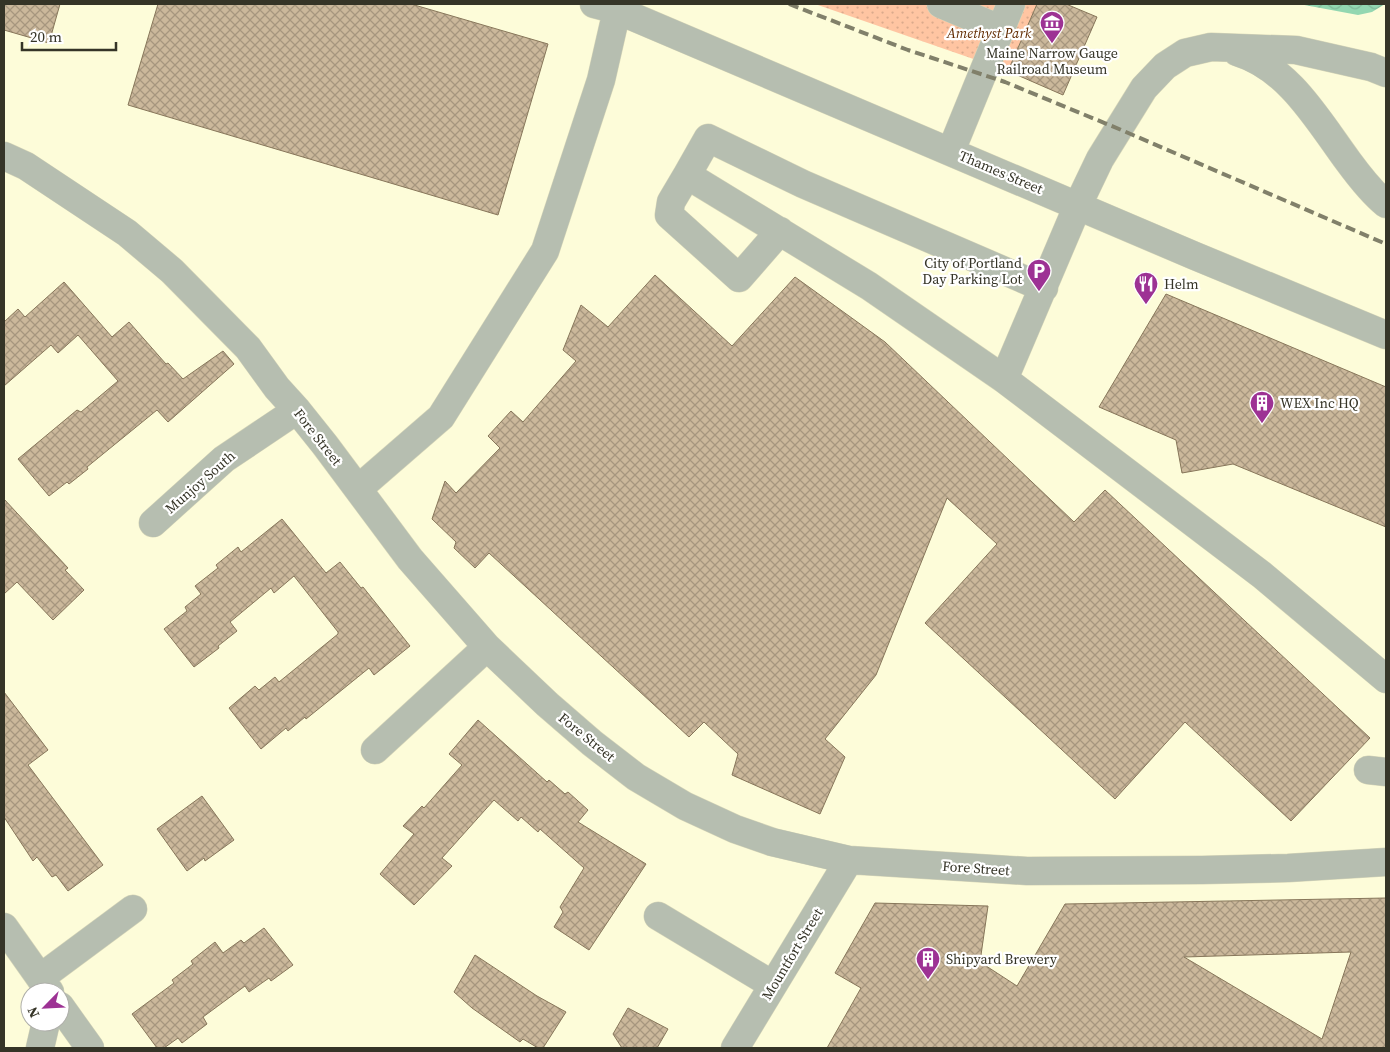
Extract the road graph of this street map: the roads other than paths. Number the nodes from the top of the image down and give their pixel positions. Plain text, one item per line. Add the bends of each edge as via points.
1 (941, 4) edge
2 (1011, 4) edge
3 (605, 7) edge
4 (1000, 29) junction
5 (1211, 47) junction
6 (1385, 72) edge
7 (951, 151) junction
8 (4, 156) edge
9 (687, 174) junction
10 (1386, 204) edge
11 (1078, 205) junction
12 (780, 231) junction
13 (1044, 288) junction
14 (1386, 335) edge
15 (1004, 379) junction
16 (297, 410) junction
17 (358, 489) junction
18 (154, 523) dead end
19 (487, 647) junction
20 (1386, 679) edge
21 (375, 750) dead end
22 (849, 860) junction
23 (1386, 862) edge
24 (133, 909) dead end
25 (658, 916) dead end
26 (4, 927) edge
27 (43, 982) edge
28 (48, 982) edge
29 (773, 985) junction
30 (70, 1020) edge
31 (44, 1032) edge
32 (40, 1048) edge
33 (90, 1048) edge
34 (735, 1048) edge

1 - 4 street
2 - 4 street
3 - 7 street, Thames Street
3 - 17 street via 601,80 545,251 441,417
4 - 7 street
5 - 6 street via 1296,50
5 - 10 street via 1248,55 1286,81 1359,176
5 - 11 street via 1186,53 1153,77 1100,158
7 - 11 street, Thames Street
8 - 16 street, Fore Street via 26,166 120,228 172,271 248,348
9 - 12 street
9 - 12 street via 671,202 669,215 739,278
9 - 13 street via 708,138 803,184
11 - 13 street
11 - 14 street, Thames Street
12 - 15 street via 869,286
13 - 15 street
15 - 20 street via 1262,575
16 - 17 street, Fore Street
16 - 18 street, Munjoy South via 224,459
17 - 19 street, Fore Street via 410,559
19 - 21 street
19 - 22 street, Fore Street via 592,743 636,777 685,806 735,830
22 - 23 street, Fore Street via 1027,871 1288,868
22 - 29 street, Mountfort Street
24 - 28 street
25 - 29 street
26 - 27 street
29 - 34 street, Mountfort Street
30 - 33 street
31 - 32 street

